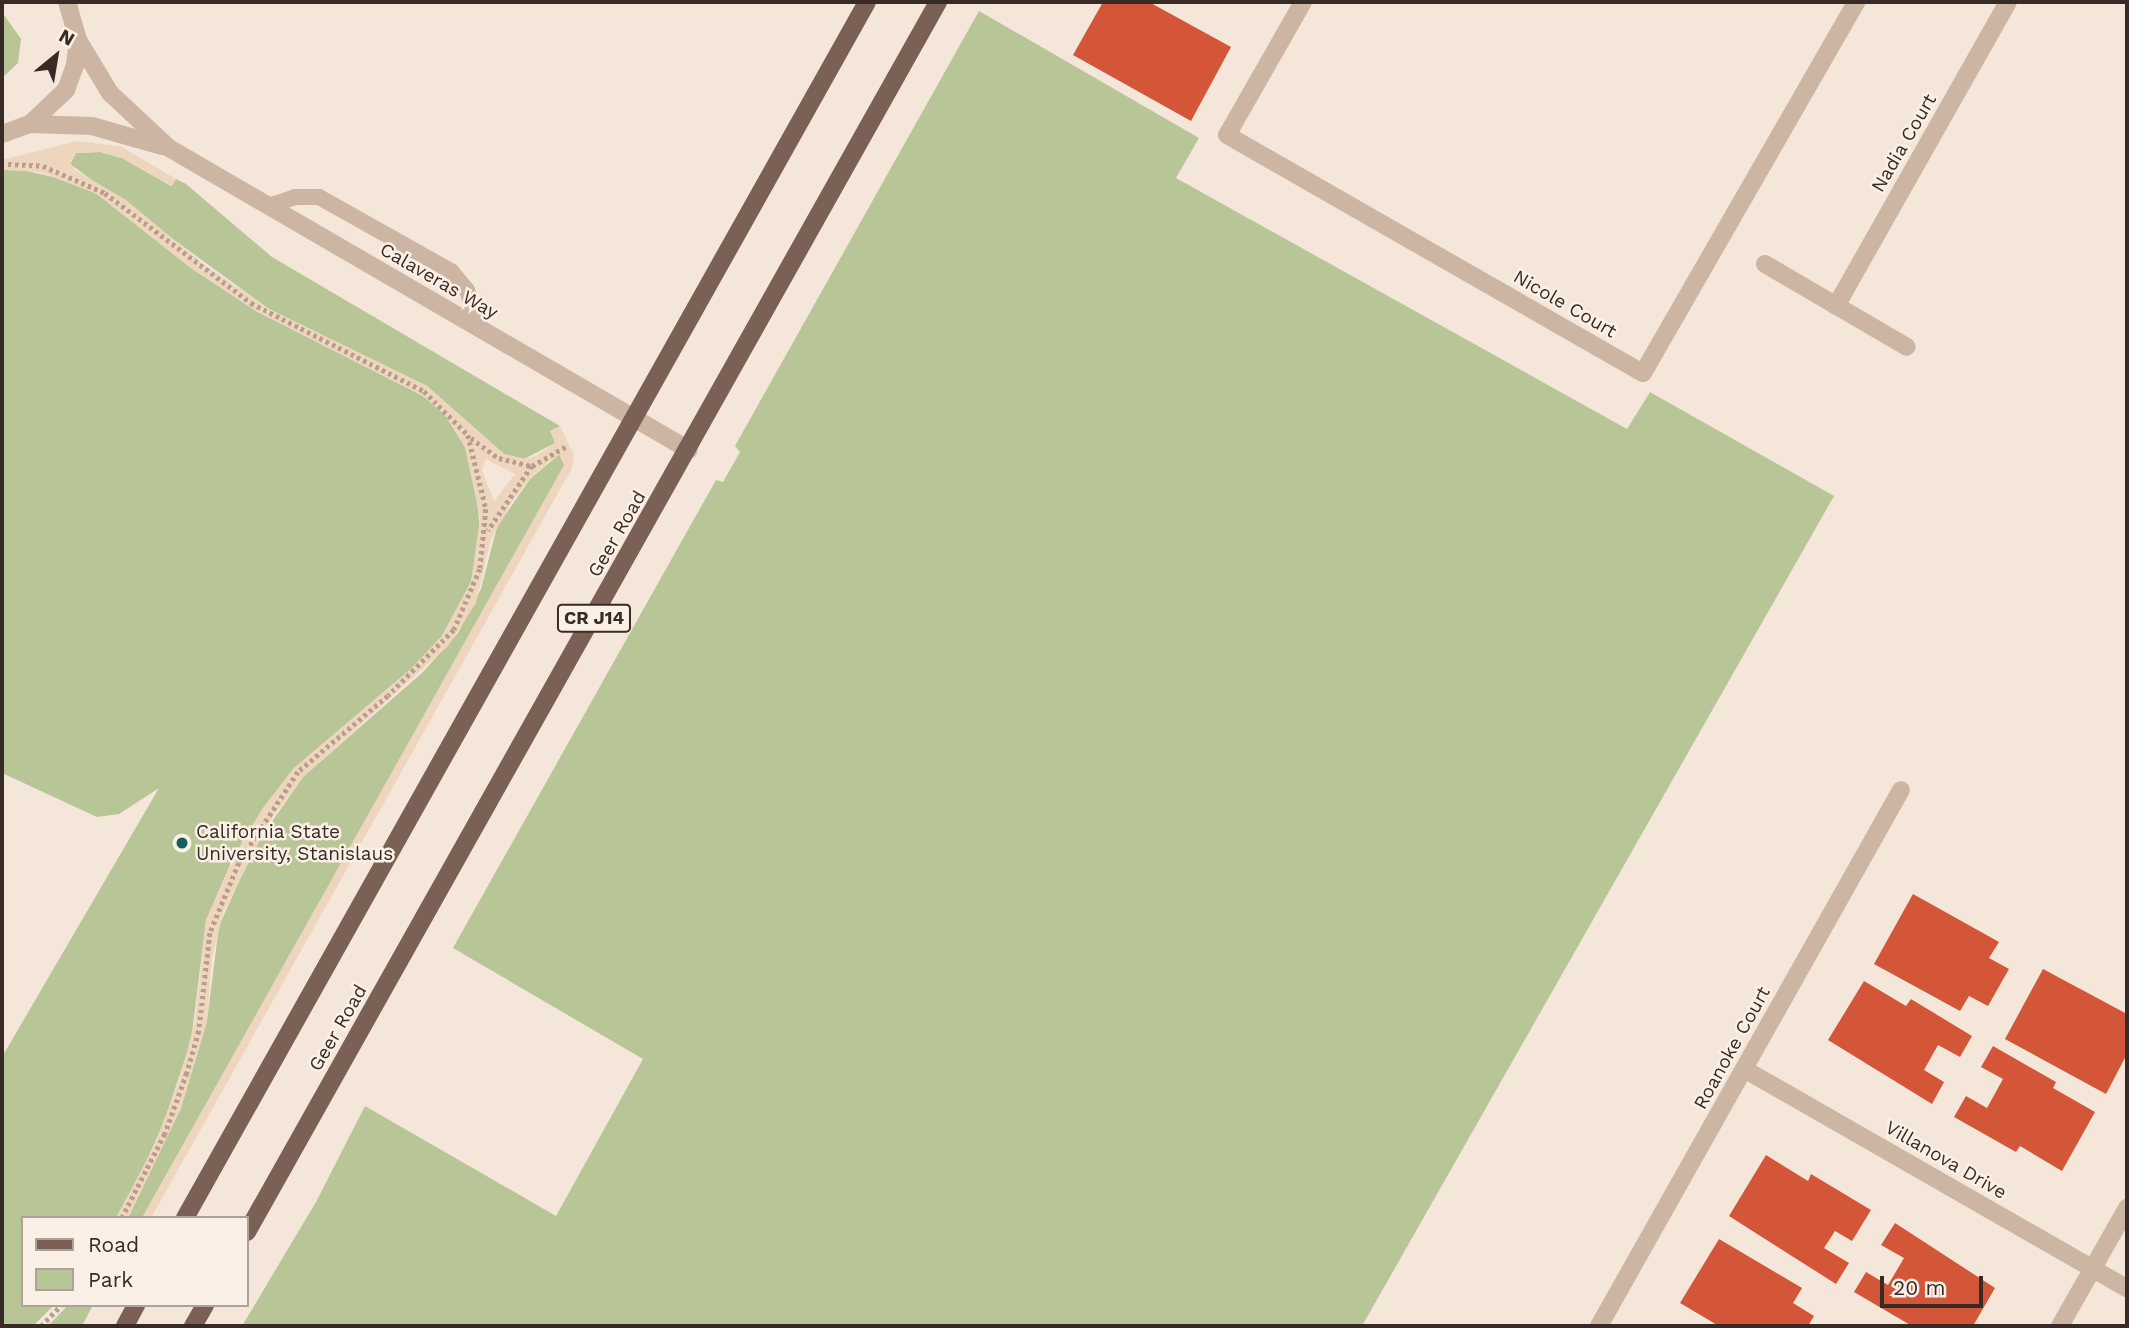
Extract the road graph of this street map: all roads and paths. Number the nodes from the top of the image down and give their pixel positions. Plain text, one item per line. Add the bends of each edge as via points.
1 (67, 2) edge
2 (867, 2) edge
3 (938, 2) edge
4 (1303, 2) edge
5 (1856, 2) edge
6 (2008, 2) edge
7 (78, 40) junction
8 (30, 124) junction
9 (2, 134) edge
10 (169, 148) junction
11 (8, 164) dead end
12 (268, 206) junction
13 (1765, 264) dead end
14 (1836, 306) junction
15 (479, 329) junction
16 (1907, 347) dead end
17 (633, 418) junction
18 (468, 435) junction
19 (566, 446) dead end
20 (689, 450) junction
21 (532, 466) junction
22 (486, 537) junction
23 (1901, 790) dead end
24 (1744, 1069) junction
25 (2127, 1208) edge
26 (123, 1216) edge
27 (186, 1216) edge
28 (248, 1230) edge
29 (2093, 1268) junction
30 (2127, 1288) edge
31 (59, 1307) edge
32 (135, 1307) edge
33 (204, 1307) edge
34 (41, 1326) edge
35 (125, 1326) edge
36 (193, 1326) edge
37 (1599, 1326) edge
38 (2060, 1326) edge

1 - 7 street
2 - 17 main road, Geer Road / CR J14
3 - 20 main road, Geer Road / CR J14
4 - 5 street, Nicole Court via 1227,135 1643,373
6 - 14 street, Nadia Court
7 - 8 street via 66,90
7 - 10 street, Calaveras Way via 110,93
8 - 9 street
8 - 10 street, Calaveras Way via 92,127
10 - 12 street, Calaveras Way
11 - 18 path via 43,166 106,193 251,303 424,391
12 - 15 street, Calaveras Way
12 - 15 lane via 295,197 320,197 451,271 467,290
13 - 14 street
14 - 16 street
15 - 17 street, Calaveras Way
17 - 20 street, Calaveras Way
17 - 27 main road, Geer Road / CR J14
18 - 21 path via 499,458
18 - 22 path via 482,484
19 - 21 path
20 - 28 main road, Geer Road / CR J14
21 - 22 path via 497,512
22 - 26 path via 476,585 454,630 388,696 298,772 244,852 210,933 199,1031 181,1092
23 - 24 street, Roanoke Court
24 - 29 street, Villanova Drive
24 - 37 street, Roanoke Court
25 - 29 street
29 - 30 street, Villanova Drive
29 - 38 street
31 - 34 path
32 - 35 main road
33 - 36 main road

